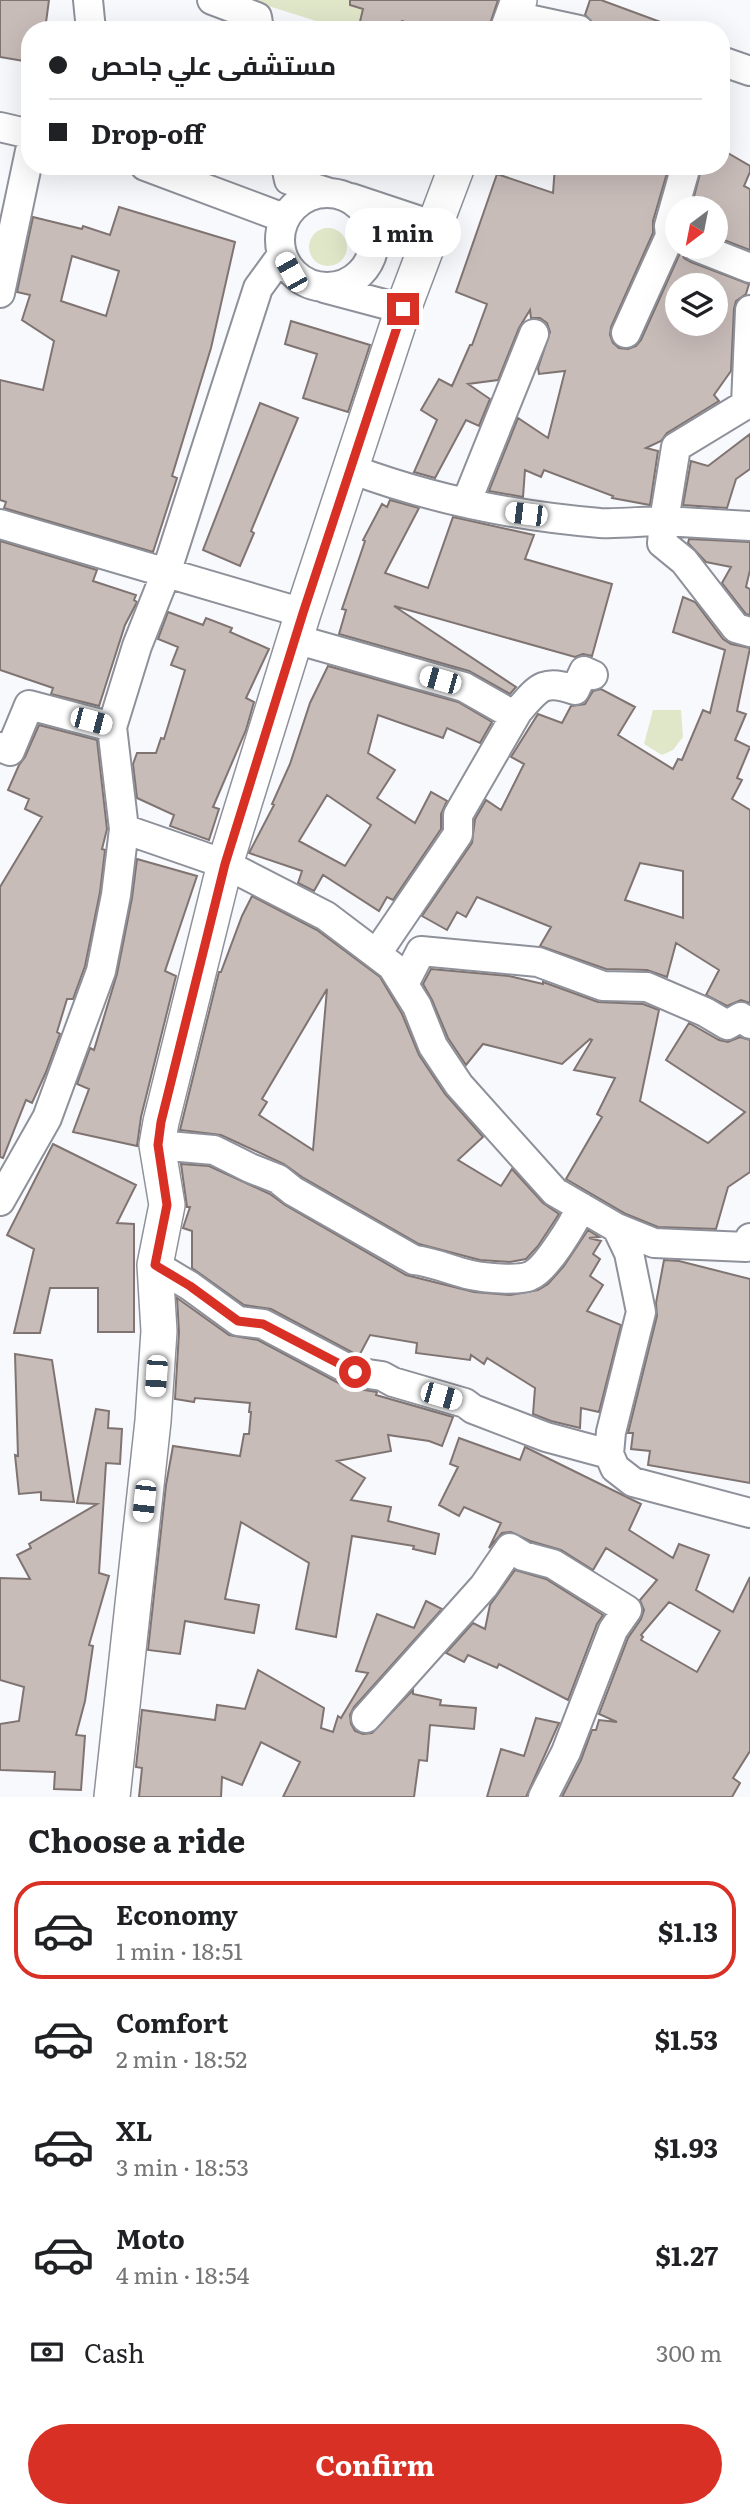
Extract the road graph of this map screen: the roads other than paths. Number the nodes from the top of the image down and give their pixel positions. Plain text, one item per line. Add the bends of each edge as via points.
1 (88, 0) edge
2 (212, 0) edge
3 (514, 15) edge
4 (90, 21) edge
5 (258, 21) edge
6 (540, 21) edge
7 (730, 64) edge
8 (750, 71) edge
9 (0, 127) edge
10 (21, 132) edge
11 (25, 175) edge
12 (169, 175) edge
13 (288, 175) edge
14 (454, 175) edge
15 (683, 175) edge
16 (339, 195) junction
17 (678, 196) edge
18 (284, 218) junction
19 (435, 226) junction
20 (282, 255) junction
21 (665, 256) edge
22 (727, 259) edge
23 (750, 268) edge
24 (324, 288) junction
25 (0, 293) edge
26 (403, 309) junction
27 (750, 310) edge
28 (626, 333) dead end
29 (534, 334) dead end
30 (748, 403) edge
31 (351, 469) junction
32 (466, 503) junction
33 (664, 521) junction
34 (0, 524) edge
35 (750, 526) edge
36 (166, 573) junction
37 (299, 626) junction
38 (750, 632) edge
39 (593, 674) dead end
40 (518, 711) junction
41 (112, 727) junction
42 (0, 747) edge
43 (124, 829) junction
44 (225, 864) junction
45 (377, 953) junction
46 (404, 984) junction
47 (750, 1024) edge
48 (158, 1145) junction
49 (0, 1201) edge
50 (581, 1207) junction
51 (617, 1228) junction
52 (749, 1243) edge
53 (155, 1265) junction
54 (609, 1454) junction
55 (750, 1513) edge
56 (366, 1718) dead end
57 (112, 1797) edge
58 (544, 1797) edge

1 - 4 street
2 - 5 street
3 - 6 street
7 - 8 street
9 - 10 street
11 - 25 street
12 - 18 street
13 - 16 street via 289,180
14 - 19 main road
15 - 17 street
16 - 18 street via 312,195
16 - 19 street
16 - 24 street via 363,209 375,244 359,277
18 - 20 street
19 - 26 main road
20 - 24 street via 291,272
20 - 36 street via 258,288
21 - 28 street
22 - 23 street
24 - 26 street
26 - 31 main road
27 - 30 street
29 - 32 street
30 - 33 street via 676,447
31 - 32 street
31 - 37 main road
32 - 33 street via 603,523
33 - 35 street
33 - 38 street via 662,543 684,561 736,628
34 - 36 street
36 - 37 street
36 - 41 street
37 - 40 street via 464,687 508,712
37 - 44 main road
39 - 40 street via 584,671 575,690 556,684 541,686
40 - 45 street via 458,815 458,834
41 - 42 street via 29,705 10,751
41 - 43 street
43 - 44 street
43 - 49 street via 101,971 47,1118
44 - 45 street via 326,916
44 - 48 main road
45 - 46 street
46 - 47 street via 421,951 538,961 603,986 646,987 727,1025 741,1017
46 - 50 street via 433,1046 459,1085 555,1192
48 - 50 street via 214,1150 278,1179 414,1260 471,1275 530,1276 564,1237
48 - 53 main road via 167,1205
50 - 51 street
51 - 52 street via 654,1242
51 - 54 street via 629,1253 641,1312
53 - 54 street via 238,1321 263,1324 355,1372 382,1376 465,1403 545,1437
53 - 57 main road via 159,1331 153,1421
54 - 55 street via 615,1468 633,1482
56 - 58 street via 484,1586 510,1548 553,1564 627,1610 613,1630

